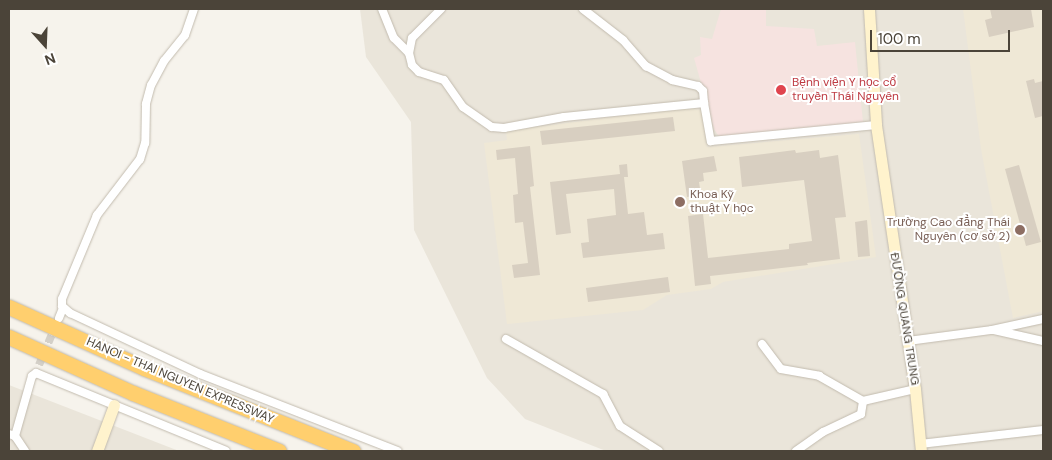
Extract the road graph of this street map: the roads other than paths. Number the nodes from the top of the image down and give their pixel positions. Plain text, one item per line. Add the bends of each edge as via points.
1 (194, 9) edge
2 (382, 9) edge
3 (441, 9) edge
4 (583, 9) edge
5 (869, 9) edge
6 (410, 53) junction
7 (704, 103) junction
8 (876, 125) junction
9 (9, 307) edge
10 (63, 308) junction
11 (59, 318) tunnel mouth
12 (1043, 319) edge
13 (992, 330) junction
14 (9, 337) edge
15 (506, 339) dead end
16 (908, 341) junction
17 (1043, 341) edge
18 (762, 344) dead end
19 (915, 389) junction
20 (863, 401) junction
21 (114, 405) junction
22 (1043, 430) edge
23 (12, 435) edge
24 (920, 448) edge
25 (25, 451) edge
26 (97, 451) edge
27 (226, 451) edge
28 (279, 451) edge
29 (353, 451) edge
30 (397, 451) edge
31 (659, 451) edge
32 (796, 451) edge

1 - 10 street via 188,30 151,85 146,104 145,143 140,159 97,215 62,299
2 - 6 street via 394,38
3 - 6 street via 412,38
4 - 7 street via 623,40 646,66 672,80 698,86 703,91
5 - 8 main road, ĐƯỜNG QUANG TRUNG
6 - 7 street via 415,70 444,80 463,107 492,127
7 - 8 street via 711,142
8 - 16 main road, ĐƯỜNG QUANG TRUNG
9 - 29 highway, HANOI - THAI NGUYEN EXPRESSWAY via 144,368
10 - 11 street
10 - 30 street via 200,374
12 - 13 street
13 - 16 street
13 - 17 street
14 - 28 highway via 133,393
15 - 31 street via 603,394 620,426
16 - 19 main road, ĐƯỜNG QUANG TRUNG
18 - 20 street via 781,369 819,376
19 - 20 street
19 - 24 main road, ĐƯỜNG QUANG TRUNG
20 - 32 street via 861,414 823,432
21 - 23 street via 38,369 32,376
21 - 26 main road
21 - 27 street
22 - 24 street
23 - 25 street

